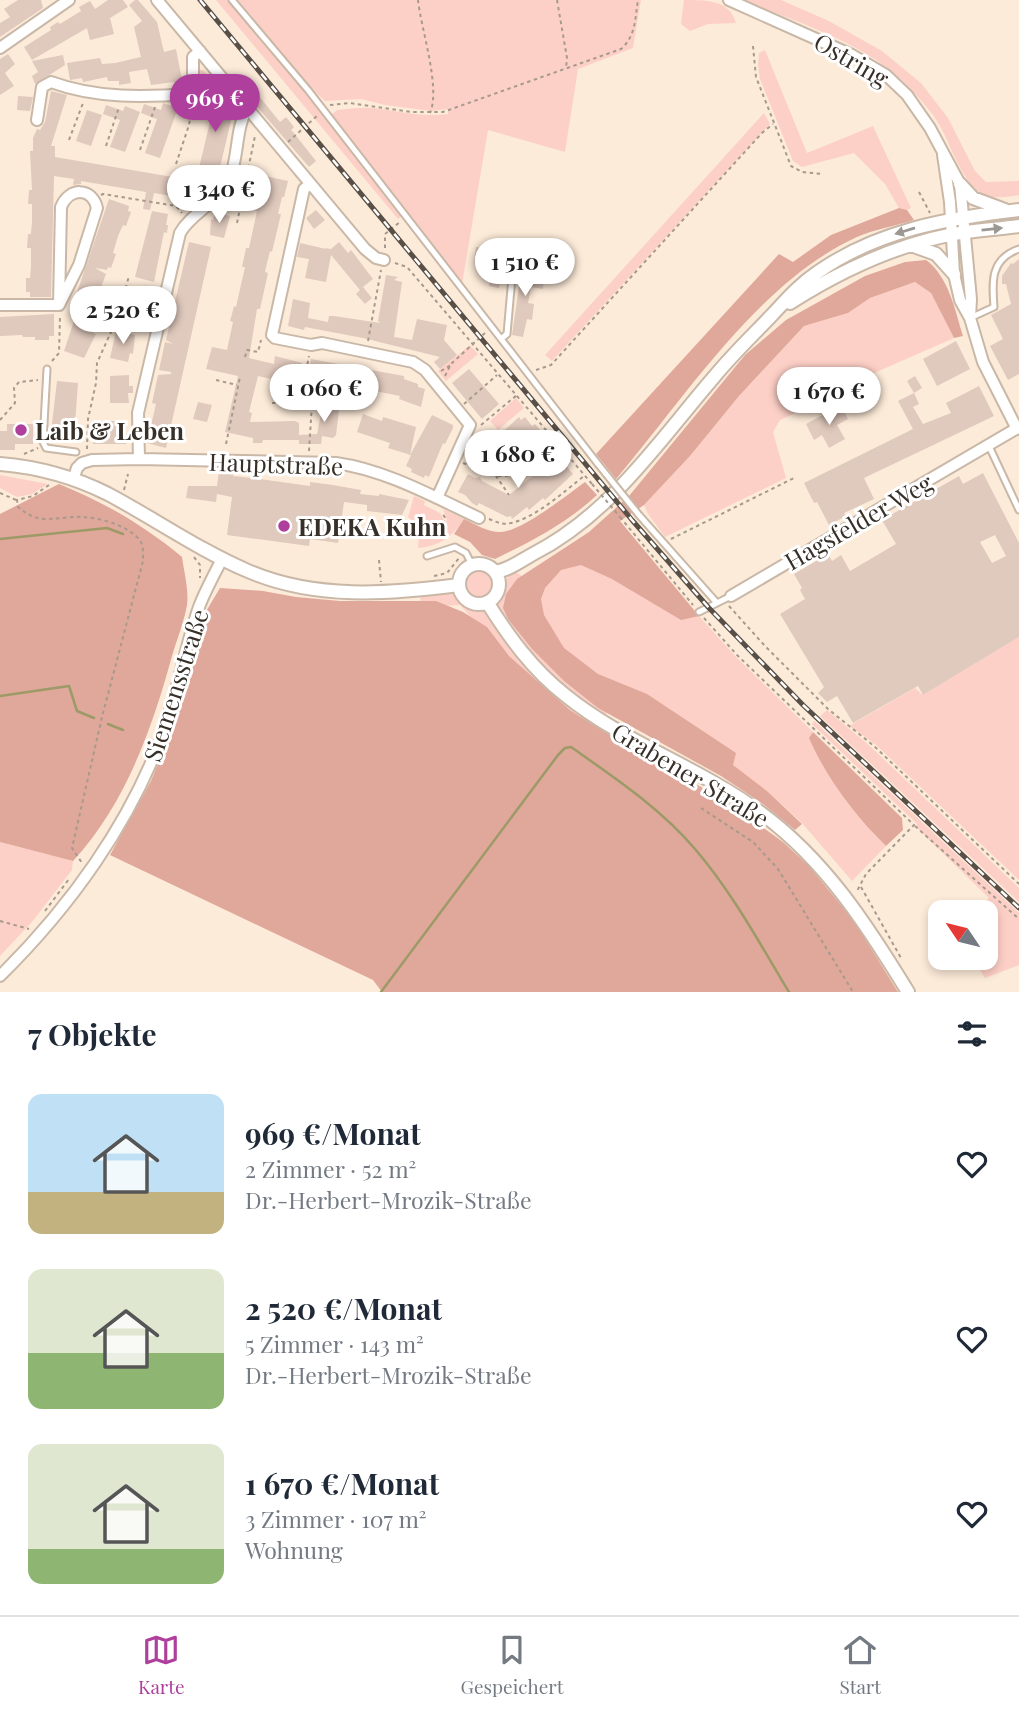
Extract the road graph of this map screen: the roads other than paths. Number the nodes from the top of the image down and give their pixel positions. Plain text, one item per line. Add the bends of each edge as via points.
1 (69, 0) edge
2 (157, 0) edge
3 (232, 0) edge
4 (729, 0) edge
5 (0, 48) edge
6 (200, 51) junction
7 (247, 109) junction
8 (37, 120) dead end
9 (943, 154) junction
10 (310, 184) junction
11 (960, 184) junction
12 (1014, 211) edge
13 (957, 218) junction
14 (1019, 226) edge
15 (965, 232) junction
16 (951, 234) junction
17 (911, 245) junction
18 (1019, 249) edge
19 (384, 260) road end
20 (954, 274) junction
21 (512, 277) dead end
22 (0, 305) edge
23 (59, 305) junction
24 (772, 314) junction
25 (970, 318) junction
26 (501, 339) junction
27 (47, 369) road end
28 (1018, 428) edge
29 (988, 444) junction
30 (76, 452) dead end
31 (139, 459) junction
32 (0, 464) edge
33 (66, 477) junction
34 (437, 498) junction
35 (1019, 510) edge
36 (479, 518) road end
37 (426, 556) dead end
38 (222, 559) junction
39 (469, 559) junction
40 (495, 572) junction
41 (459, 585) junction
42 (724, 600) junction
43 (487, 602) junction
44 (699, 612) road end
45 (0, 976) edge
46 (908, 992) edge

1 - 5 street
2 - 6 street
3 - 26 lane via 324,110
4 - 9 street, Ostring via 834,46 886,75 919,110
6 - 7 street
6 - 8 street via 193,57 193,94 123,96 72,90 51,82 42,88
7 - 10 street
7 - 31 street via 229,181 180,233 138,413
9 - 11 street, Ostring
9 - 13 street, Ostring
10 - 19 street via 365,249
10 - 34 street via 304,189 272,335 413,362 427,373 470,425
11 - 12 street via 981,202
11 - 13 street, Ostring
12 - 13 street
13 - 15 street, Ostring
13 - 16 street, Ostring
13 -> 24 street via 894,234 844,256 800,285
15 -> 14 street
15 - 16 street
15 - 25 street, Hagsfelder Weg
16 - 17 street
16 - 20 street, Hagsfelder Weg
17 - 20 street via 936,254
17 - 24 street via 854,267
18 - 25 lane via 994,269 994,307
20 - 25 street, Hagsfelder Weg
21 - 26 lane via 507,334
22 - 23 street
23 - 23 street via 79,265 97,208 90,194 81,191 64,198 61,207
24 - 40 street via 597,510 557,542
25 - 28 street, Hagsfelder Weg via 984,362
26 - 42 lane, bridge via 639,515
27 - 30 lane via 46,448
28 - 29 street, Hagsfelder Weg
29 - 35 lane
29 - 42 street, Hagsfelder Weg
31 - 33 street, Hauptstraße via 82,463
31 - 34 street, Hauptstraße via 336,463 369,470
32 - 33 street
33 - 38 street via 119,500
34 - 36 street, Hauptstraße
37 - 39 lane via 455,547
38 - 41 street via 310,589 346,593
38 - 45 street, Siemensstraße via 200,607 163,733 128,808 66,902
39 - 40 street
39 - 41 street
40 - 43 street via 499,586
41 - 43 street via 472,602
42 - 44 lane, Hagsfelder Weg
43 - 46 street, Grabener Straße via 520,650 564,695 727,790 782,830 849,901

